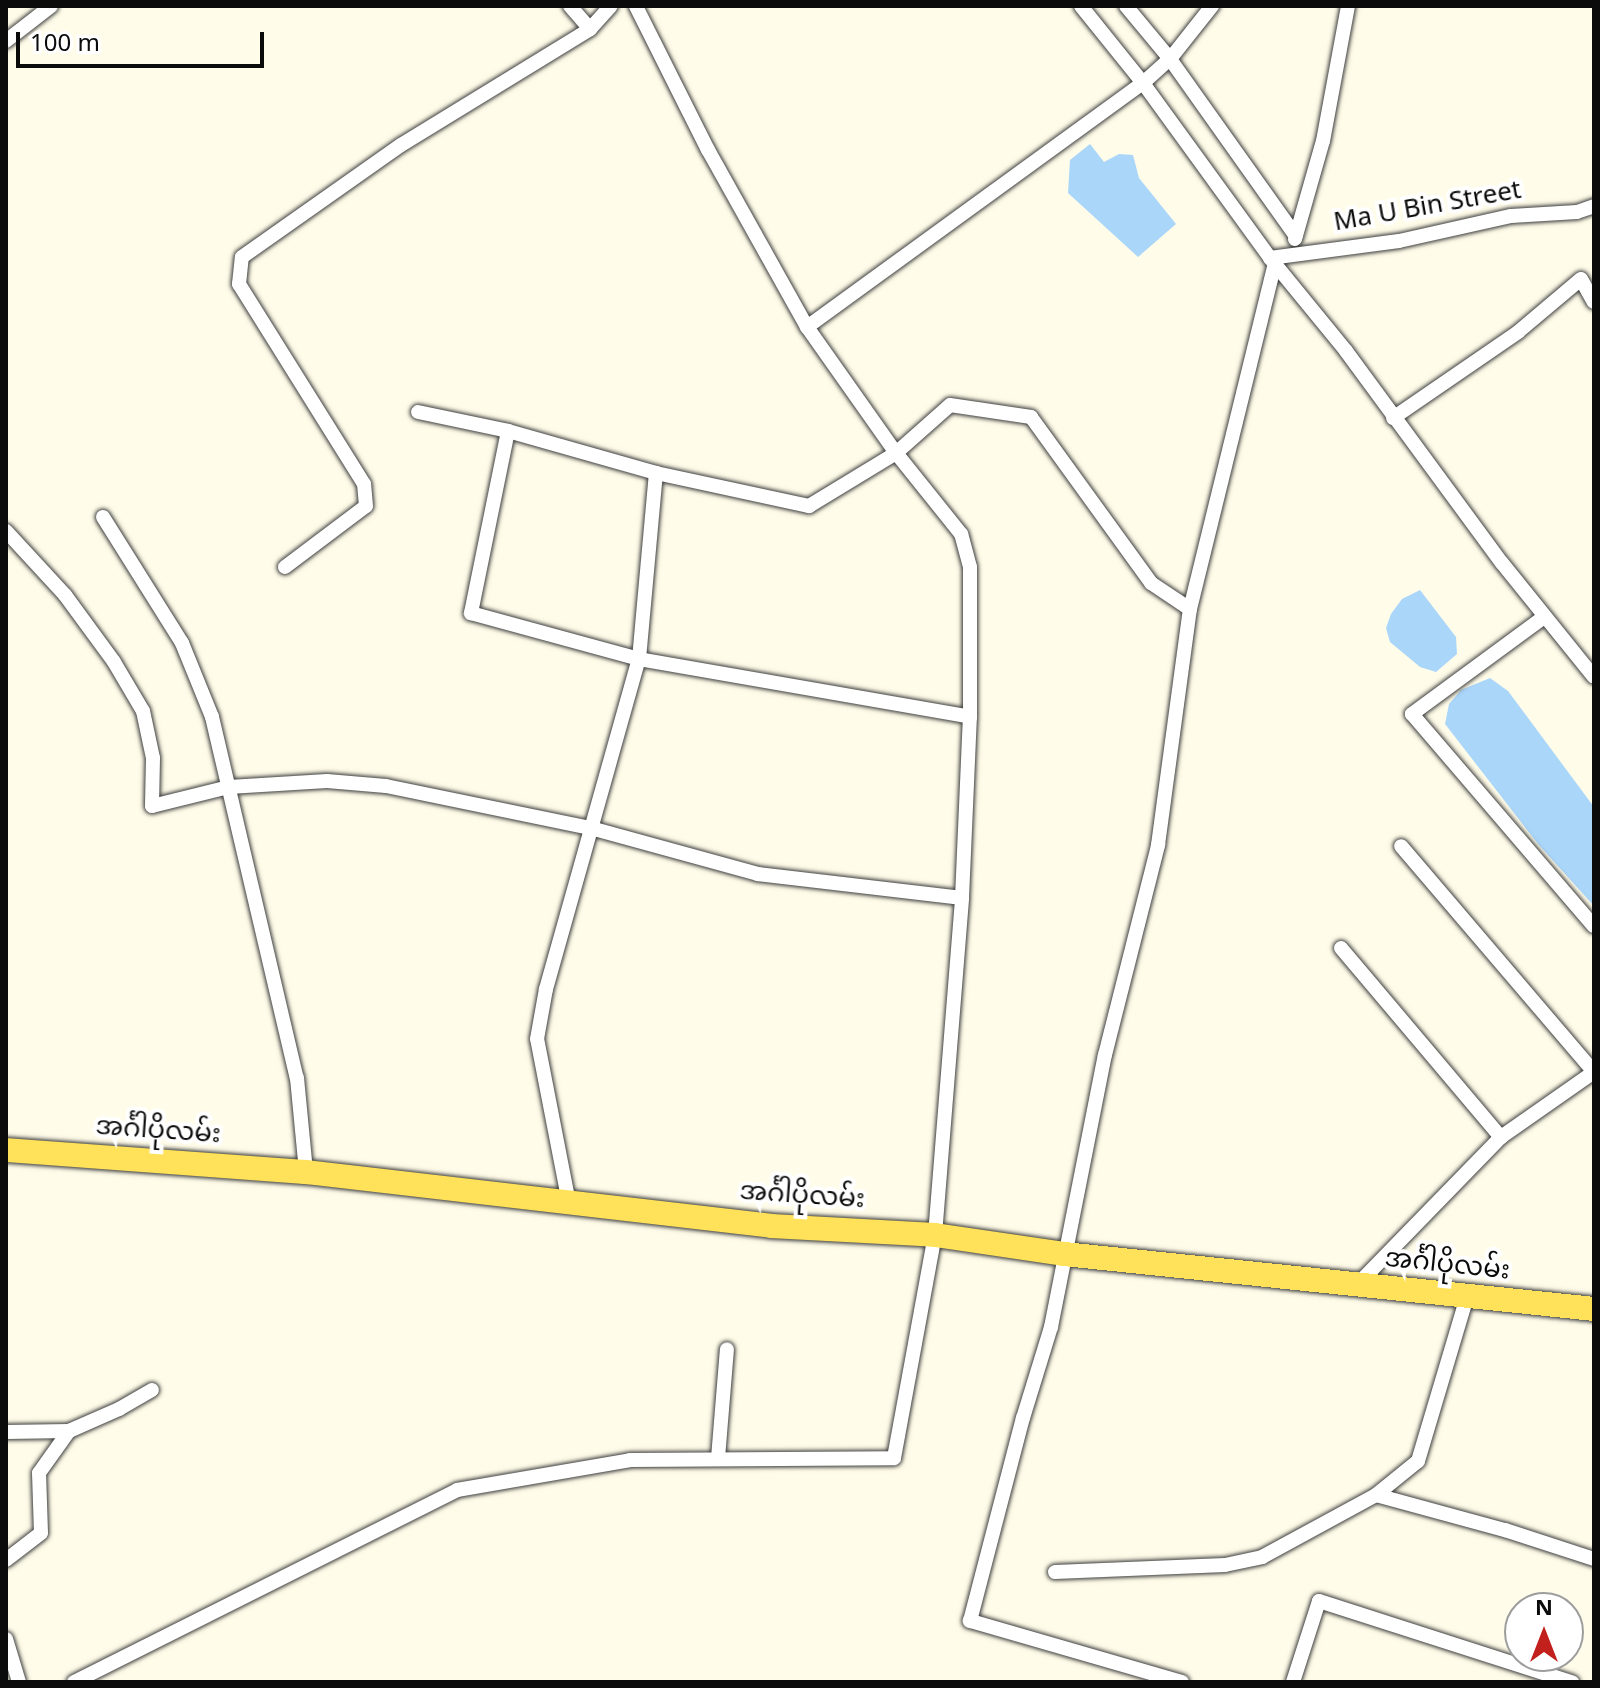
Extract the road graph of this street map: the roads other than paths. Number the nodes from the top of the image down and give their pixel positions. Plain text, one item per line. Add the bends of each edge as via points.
1 (51, 6) edge
2 (570, 6) edge
3 (611, 6) edge
4 (636, 6) edge
5 (1081, 6) edge
6 (1126, 6) edge
7 (1212, 6) edge
8 (1348, 6) edge
9 (590, 29) junction
10 (6, 41) edge
11 (1170, 59) junction
12 (1143, 83) junction
13 (1594, 206) edge
14 (1296, 236) junction
15 (1290, 256) junction
16 (1273, 260) junction
17 (1594, 302) edge
18 (807, 327) junction
19 (418, 412) dead end
20 (1393, 418) junction
21 (508, 431) junction
22 (896, 453) junction
23 (656, 473) junction
24 (103, 517) dead end
25 (6, 531) edge
26 (285, 567) dead end
27 (1190, 609) junction
28 (1544, 617) junction
29 (639, 659) junction
30 (1594, 677) edge
31 (970, 717) junction
32 (229, 787) junction
33 (591, 828) junction
34 (1401, 846) dead end
35 (962, 898) junction
36 (1594, 926) edge
37 (1341, 948) dead end
38 (1501, 1137) junction
39 (6, 1150) edge
40 (306, 1172) junction
41 (569, 1203) junction
42 (935, 1235) junction
43 (1064, 1254) junction
44 (1357, 1285) junction
45 (1467, 1297) junction
46 (1594, 1309) edge
47 (727, 1349) dead end
48 (152, 1390) dead end
49 (69, 1431) junction
50 (6, 1432) edge
51 (718, 1458) junction
52 (1376, 1495) junction
53 (1594, 1559) edge
54 (6, 1560) edge
55 (1055, 1572) dead end
56 (6, 1639) edge
57 (19, 1682) edge
58 (74, 1682) edge
59 (1182, 1682) edge
60 (1293, 1682) edge
61 (1572, 1682) edge

1 - 10 street
2 - 9 street
3 - 9 street
4 - 18 street via 708,150
5 - 12 street
6 - 11 street
7 - 11 street
8 - 14 street via 1323,141
9 - 26 street via 401,145 242,257 239,284 364,484 366,506
11 - 12 street
11 - 14 street
12 - 16 street
12 - 18 street
13 - 15 street, Ma U Bin Street
14 - 15 street
15 - 16 street, Ma U Bin Street
16 - 20 street
16 - 27 street
17 - 20 street via 1581,279 1518,332
18 - 22 street
19 - 21 street
20 - 28 street
21 - 23 street
21 - 29 street via 471,613
22 - 23 street via 809,506
22 - 27 street via 950,405 1031,417 1151,583
22 - 31 street via 961,534 970,567
23 - 29 street
24 - 32 street via 182,643 212,717
25 - 32 street via 65,595 143,711 153,758 152,806
27 - 43 street via 1158,845 1105,1055
28 - 30 street
28 - 36 street via 1412,714
29 - 31 street
29 - 33 street
31 - 35 street
32 - 33 street via 327,781 386,786
32 - 40 street via 297,1078
33 - 35 street via 758,874
33 - 41 street via 537,1039
34 - 38 street via 1594,1072
35 - 42 street
37 - 38 street
38 - 44 street
39 - 40 main road, အင်္ဂါပိုလမ်း
40 - 41 main road, အင်္ဂါပိုလမ်း
41 - 42 main road, အင်္ဂါပိုလမ်း via 771,1226
42 - 43 main road, အင်္ဂါပိုလမ်း
42 - 51 street via 894,1458
43 - 44 main road, အင်္ဂါပိုလမ်း
43 - 59 street via 1051,1327 970,1621
44 - 45 main road, အင်္ဂါပိုလမ်း
45 - 46 main road, အင်္ဂါပိုလမ်း
45 - 52 street via 1418,1461
47 - 51 street
48 - 49 street
49 - 50 street
49 - 54 street via 39,1473 41,1533
51 - 58 street via 630,1460 457,1490
52 - 53 street
52 - 55 street via 1262,1557 1225,1565
56 - 57 street
60 - 61 street via 1319,1601

